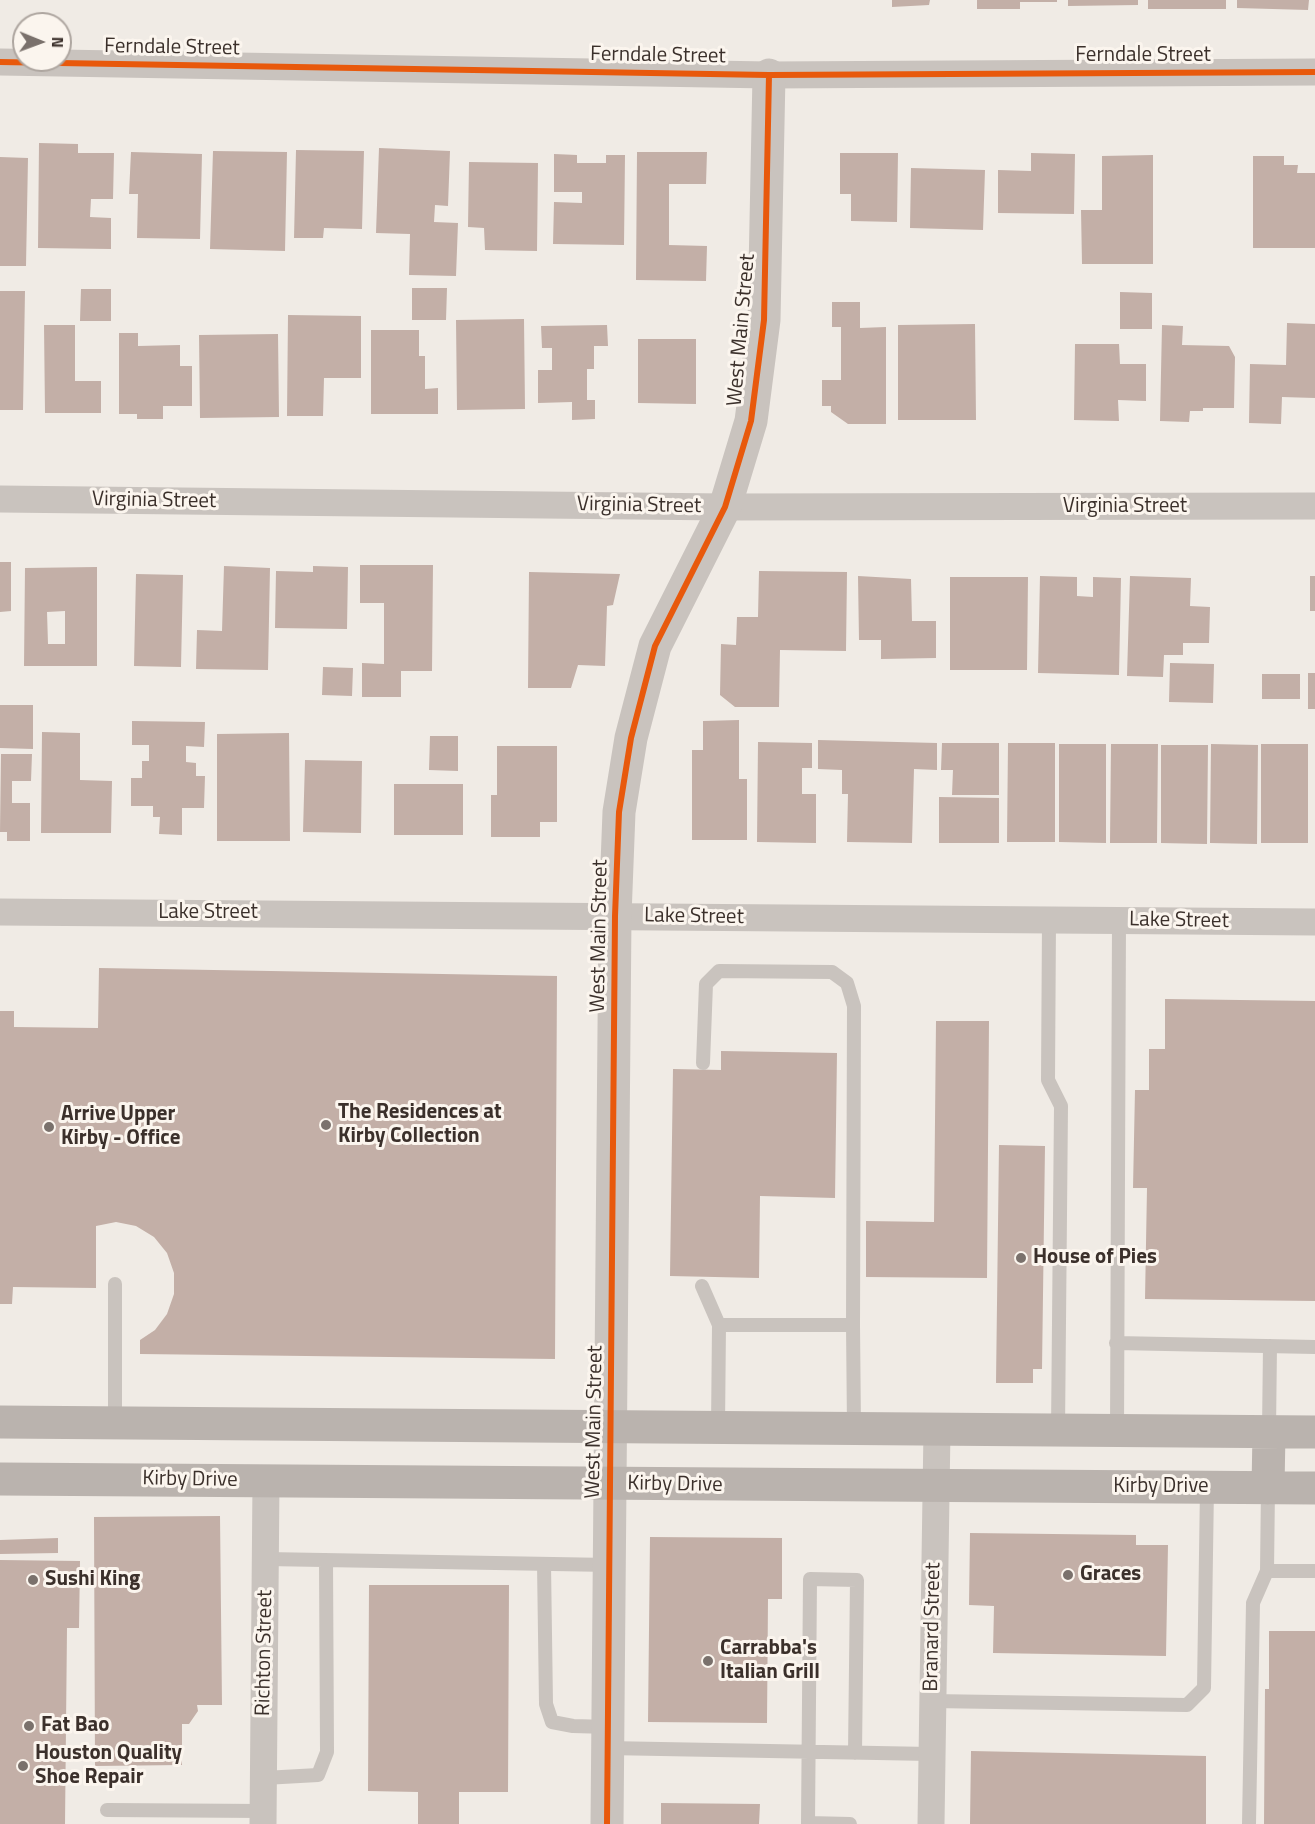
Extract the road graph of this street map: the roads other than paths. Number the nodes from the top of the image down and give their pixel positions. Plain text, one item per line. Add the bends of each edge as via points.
1 (0, 62) edge
2 (1315, 72) edge
3 (769, 75) junction
4 (0, 499) edge
5 (725, 507) junction
6 (1315, 507) edge
7 (0, 912) edge
8 (615, 916) junction
9 (1049, 920) junction
10 (1119, 920) junction
11 (1315, 922) edge
12 (703, 1063) dead end
13 (115, 1284) dead end
14 (702, 1286) dead end
15 (719, 1325) junction
16 (854, 1325) junction
17 (1116, 1343) junction
18 (1270, 1347) junction
19 (1315, 1347) edge
20 (0, 1422) edge
21 (115, 1423) junction
22 (612, 1427) junction
23 (718, 1427) junction
24 (854, 1428) junction
25 (937, 1430) junction
26 (1058, 1430) junction
27 (1117, 1431) junction
28 (1269, 1432) junction
29 (1315, 1432) edge
30 (0, 1479) edge
31 (266, 1481) junction
32 (611, 1485) junction
33 (935, 1486) junction
34 (1207, 1487) junction
35 (1268, 1488) junction
36 (1315, 1488) edge
37 (266, 1559) junction
38 (326, 1560) junction
39 (544, 1564) junction
40 (610, 1565) junction
41 (1267, 1571) junction
42 (1315, 1572) edge
43 (932, 1701) junction
44 (608, 1737) junction
45 (807, 1752) junction
46 (855, 1753) junction
47 (931, 1754) junction
48 (264, 1778) junction
49 (107, 1810) dead end
50 (263, 1818) edge
51 (607, 1824) edge
52 (850, 1824) edge
53 (931, 1824) edge
54 (1249, 1824) edge

1 - 3 street, Ferndale Street
2 - 3 street, Ferndale Street
3 - 5 street, West Main Street via 764,320 751,421
4 - 5 street, Virginia Street
5 - 6 street, Virginia Street
5 - 8 street, West Main Street via 655,646 631,738 619,812
7 - 8 street, Lake Street
8 - 9 street, Lake Street
8 - 22 street, West Main Street
9 - 10 street, Lake Street
9 - 26 lane via 1047,1080 1061,1106
10 - 11 street, Lake Street
10 - 17 lane
12 - 16 lane via 706,984 719,971 832,972 847,982 854,1006
13 - 21 lane
14 - 15 lane
15 - 16 lane
15 - 23 lane
16 - 24 lane
17 - 18 lane
17 - 27 lane
18 - 19 lane
18 - 28 lane
20 - 21 main road
21 - 22 main road
22 - 23 main road
22 - 32 street, West Main Street
23 - 24 main road
24 - 25 main road
25 - 26 main road
25 - 33 street, Branard Street
26 - 27 main road
27 - 28 main road
28 - 29 main road
28 - 35 main road
30 - 31 main road, Kirby Drive
31 - 32 main road, Kirby Drive
31 - 37 street, Richton Street
32 - 33 main road, Kirby Drive
32 - 40 street, West Main Street
33 - 34 main road, Kirby Drive
33 - 43 street, Branard Street
34 - 35 main road, Kirby Drive
34 - 43 lane via 1204,1688 1187,1705
35 - 36 main road, Kirby Drive
35 - 41 lane
37 - 38 lane
37 - 48 street, Richton Street
38 - 39 lane
38 - 48 lane via 327,1752 318,1775
39 - 40 lane
39 - 44 lane via 546,1704 552,1722
40 - 44 street, West Main Street
41 - 42 lane
41 - 54 lane via 1252,1603
43 - 47 street, Branard Street
44 - 45 lane
44 - 51 street, West Main Street
45 - 46 lane
45 - 46 lane via 810,1579 857,1580
45 - 52 lane via 808,1823
46 - 47 lane
47 - 53 street, Branard Street
48 - 50 street, Richton Street
49 - 50 lane

